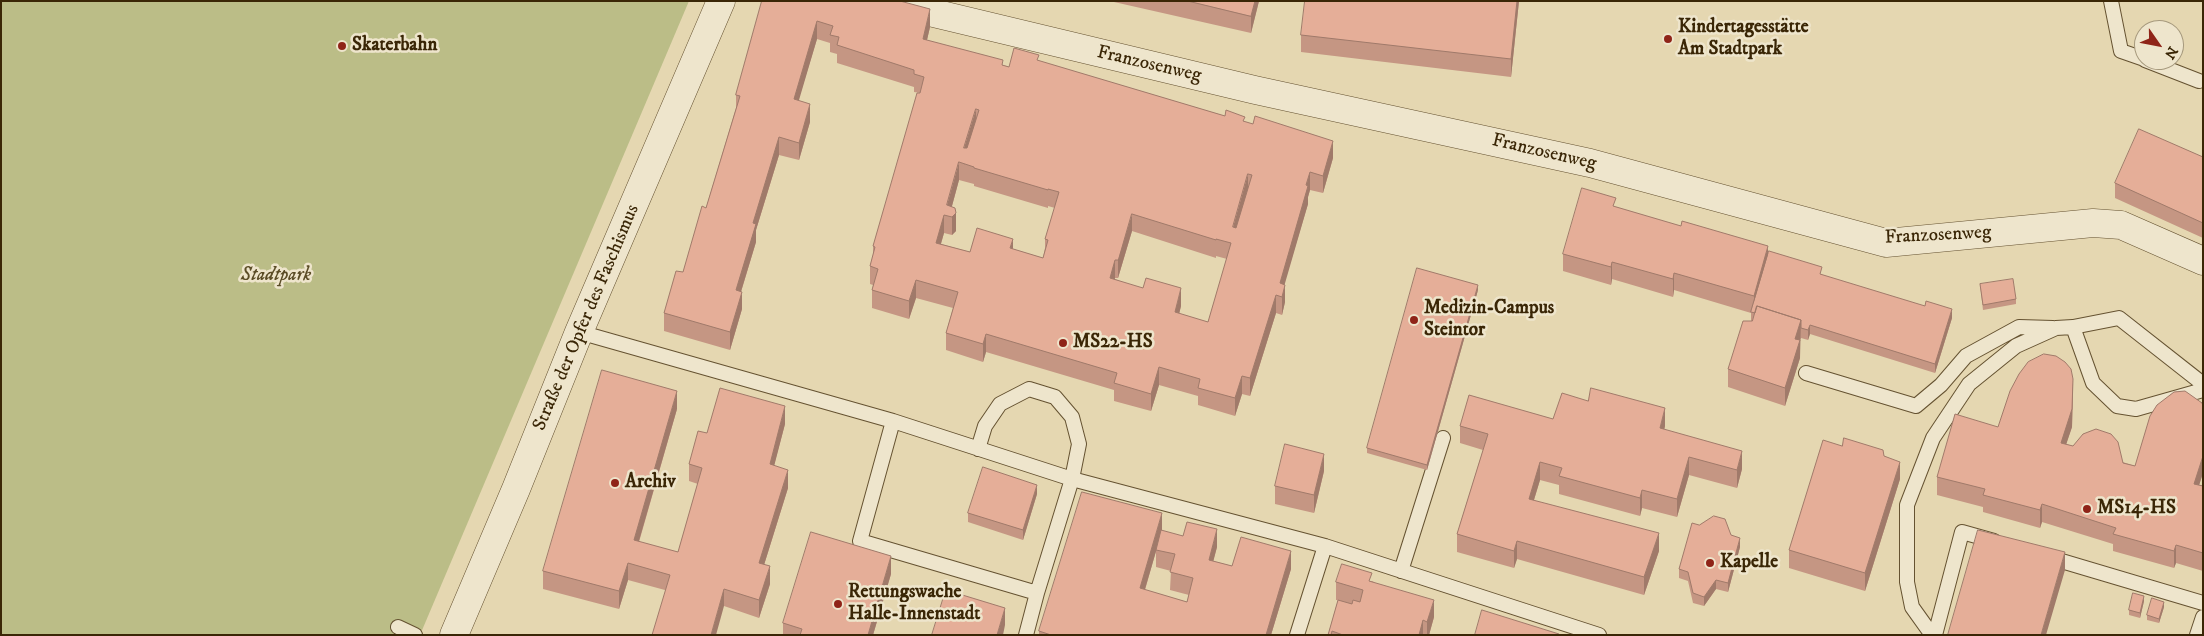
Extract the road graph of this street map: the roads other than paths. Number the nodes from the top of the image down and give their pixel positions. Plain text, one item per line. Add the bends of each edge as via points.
1 (721, 1) edge
2 (883, 1) edge
3 (2110, 1) edge
4 (2134, 56) edge
5 (2171, 70) edge
6 (2199, 81) dead end
7 (2203, 261) edge
8 (2073, 327) junction
9 (2056, 328) junction
10 (579, 332) junction
11 (1806, 373) dead end
12 (2203, 384) edge
13 (2203, 390) edge
14 (893, 422) junction
15 (1443, 438) dead end
16 (978, 449) junction
17 (1072, 479) junction
18 (1325, 546) junction
19 (2008, 546) edge
20 (2036, 554) edge
21 (1401, 571) junction
22 (1036, 593) junction
23 (2203, 604) edge
24 (2203, 616) edge
25 (398, 627) dead end
26 (415, 635) edge
27 (454, 635) edge
28 (1026, 635) edge
29 (1297, 635) edge
30 (1599, 635) edge
31 (1934, 635) edge
32 (2197, 635) edge

1 - 10 street, Straße der Opfer des Faschismus
2 - 7 street, Franzosenweg via 1255,90 1590,163 1886,243 2093,224 2121,226
3 - 4 lane via 2121,51
5 - 6 lane
8 - 9 lane
8 - 12 lane via 2119,318
8 - 13 lane via 2093,383 2117,406 2136,409
9 - 11 lane via 2019,327 1966,356 1941,385 1916,406
9 - 31 lane via 2016,346 1969,384 1933,438 1907,505 1907,582 1912,607
10 - 14 lane
10 - 27 street, Straße der Opfer des Faschismus
14 - 16 lane
14 - 22 lane via 860,541
15 - 21 lane
16 - 17 lane
16 - 17 lane via 985,426 1000,404 1029,389 1055,397 1072,417 1078,444
17 - 18 lane
17 - 22 lane
18 - 21 lane
18 - 29 lane
19 - 31 lane via 1962,532
20 - 23 lane
21 - 30 lane
22 - 28 lane
24 - 32 lane
25 - 26 lane

